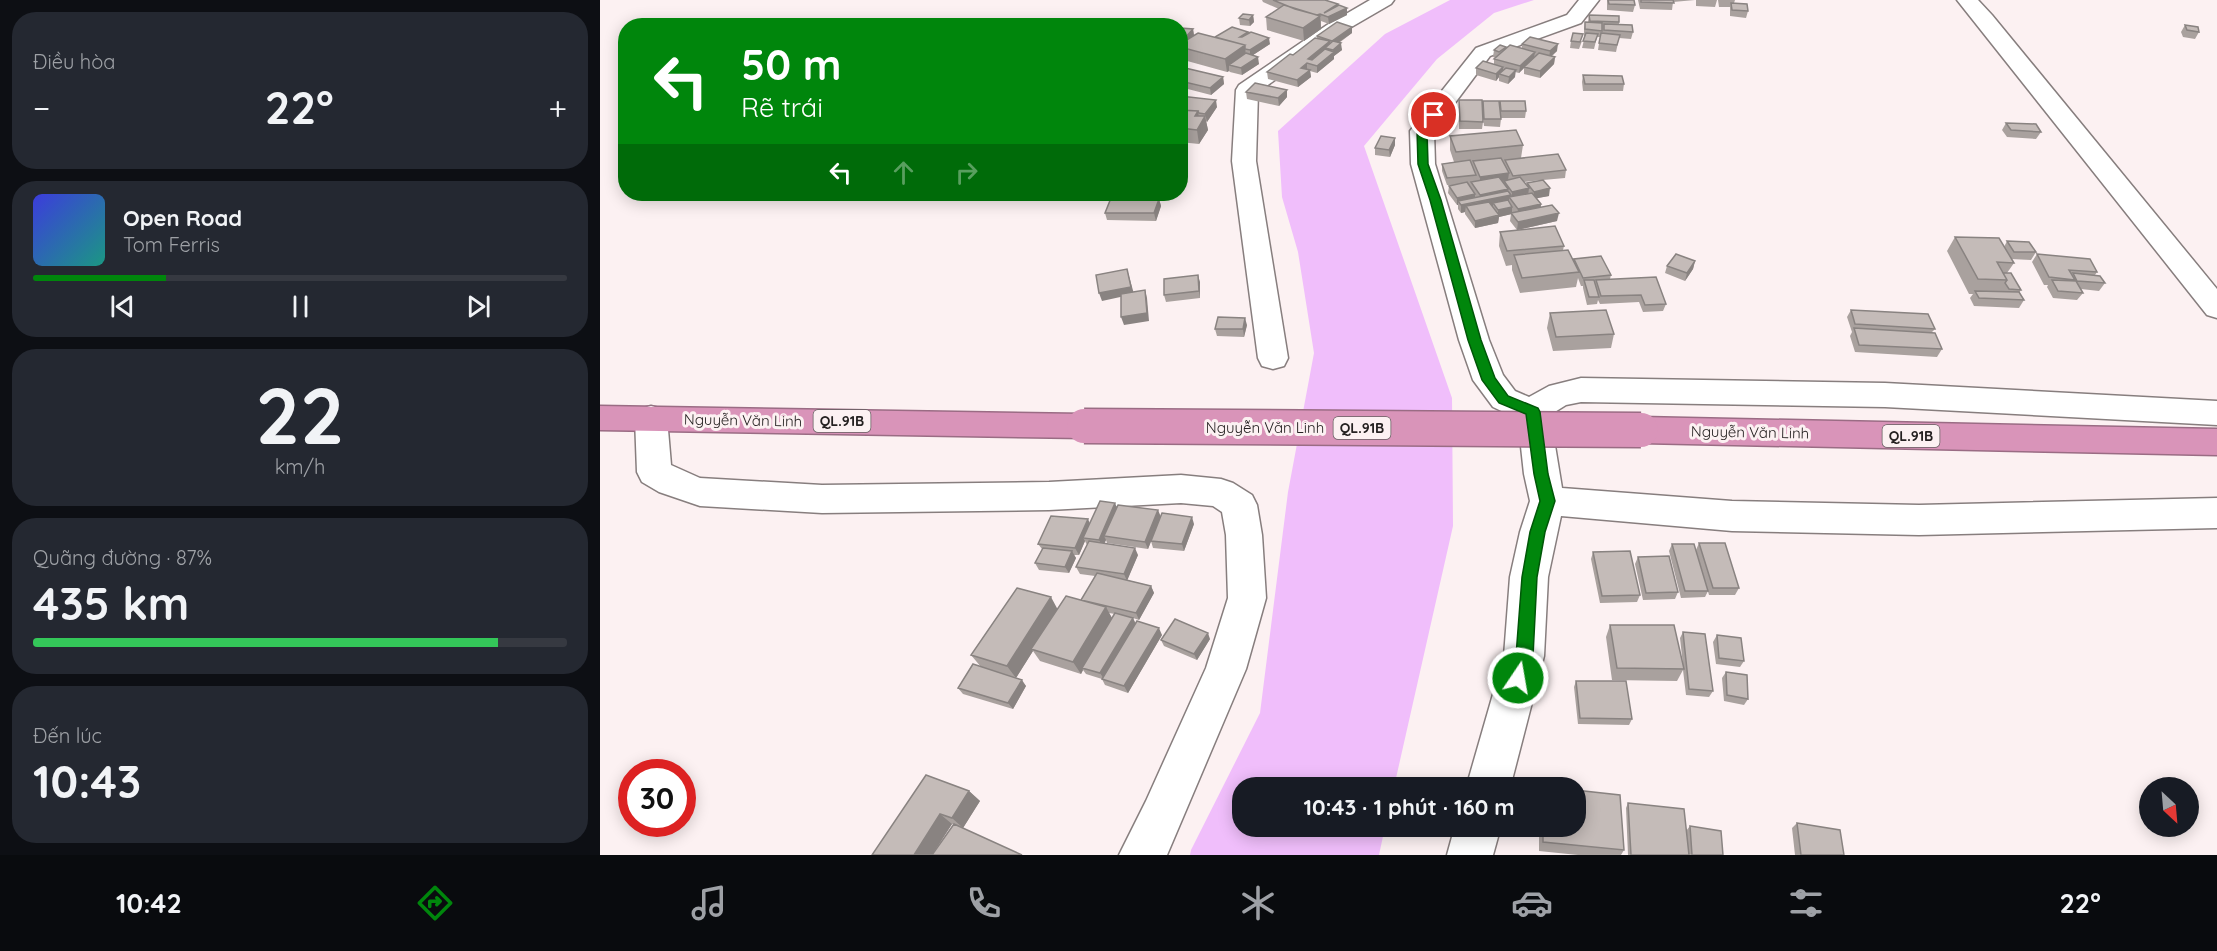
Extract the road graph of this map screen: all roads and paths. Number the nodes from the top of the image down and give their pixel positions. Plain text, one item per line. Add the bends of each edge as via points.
1 (1384, 0) edge
2 (1589, 0) edge
3 (1967, 0) edge
4 (2217, 308) edge
5 (1273, 358) dead end
6 (2112, 407) junction
7 (1533, 412) junction
8 (2217, 413) edge
9 (600, 418) edge
10 (651, 418) junction
11 (2132, 440) junction
12 (2217, 442) edge
13 (1548, 501) junction
14 (2217, 513) edge
15 (1491, 777) edge
16 (1475, 837) edge
17 (1143, 855) edge
18 (1470, 855) edge

1 - 5 street via 1334,29 1247,90 1244,161
2 - 7 street via 1574,19 1483,52 1422,130 1423,164 1489,380 1504,399
3 - 4 street
6 - 7 street via 1885,395 1581,390 1546,399
6 - 8 street
6 - 11 street
7 - 13 street
9 - 10 highway, Nguyễn Văn Linh / QL.91B
10 - 11 highway, Nguyễn Văn Linh / QL.91B, bridge
10 - 17 street via 654,472 700,492 822,499 1049,496 1181,489 1221,493 1239,505 1247,598 1226,669
11 - 12 highway, Nguyễn Văn Linh / QL.91B
13 - 14 street via 1732,516 1907,520
13 - 15 street via 1530,577 1524,656
16 - 18 street

